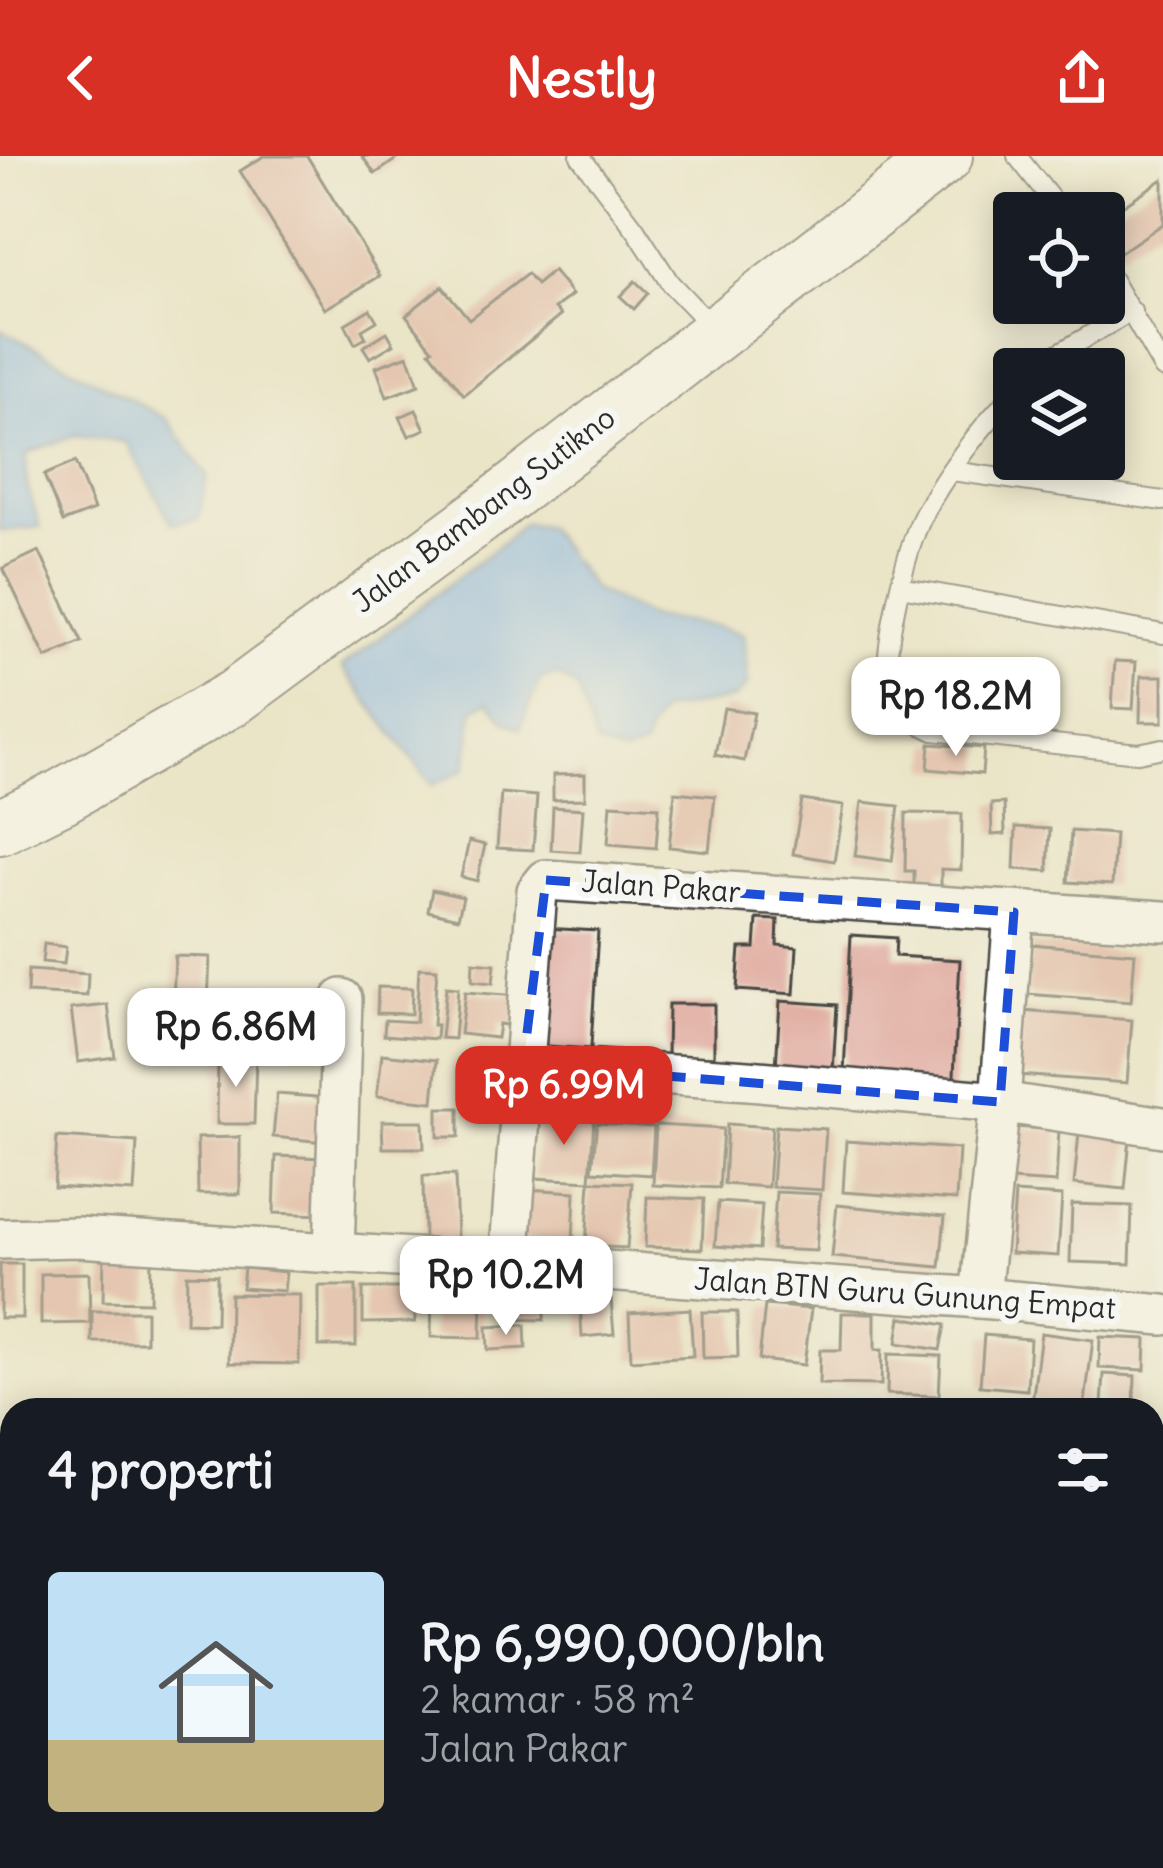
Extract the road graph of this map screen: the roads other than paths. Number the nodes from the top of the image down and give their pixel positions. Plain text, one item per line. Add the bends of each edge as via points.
1 (580, 156) edge
2 (945, 156) edge
3 (1017, 156) edge
4 (1045, 192) edge
5 (1125, 300) edge
6 (1132, 311) junction
7 (716, 332) junction
8 (1067, 348) edge
9 (1163, 368) edge
10 (993, 417) edge
11 (952, 471) junction
12 (1163, 501) edge
13 (900, 587) junction
14 (1163, 634) edge
15 (1163, 748) edge
16 (0, 827) edge
17 (1014, 912) junction
18 (1163, 921) edge
19 (342, 999) dead end
20 (523, 1065) junction
21 (1000, 1102) junction
22 (1163, 1127) edge
23 (0, 1239) edge
24 (334, 1253) junction
25 (509, 1264) junction
26 (980, 1298) junction
27 (1163, 1315) edge

1 - 7 lane via 670,284
2 - 7 street, Jalan Bambang Sutikno
3 - 4 lane
5 - 6 lane
6 - 8 lane
6 - 9 lane
7 - 16 street, Jalan Bambang Sutikno via 235,697
10 - 11 lane
11 - 12 lane
11 - 13 lane via 920,523
13 - 14 lane
13 - 15 lane via 887,666 897,713 934,731 1138,753
17 - 18 street, Jalan Pakar
17 - 20 street, Jalan Pakar via 545,880 537,891
17 - 21 street
19 - 24 street
20 - 21 street
20 - 25 street, Jalan Pakar
21 - 22 street
21 - 26 street
23 - 24 street, Jalan BTN Guru Gunung Empat
24 - 25 street, Jalan BTN Guru Gunung Empat
25 - 26 street, Jalan BTN Guru Gunung Empat
26 - 27 street, Jalan BTN Guru Gunung Empat

